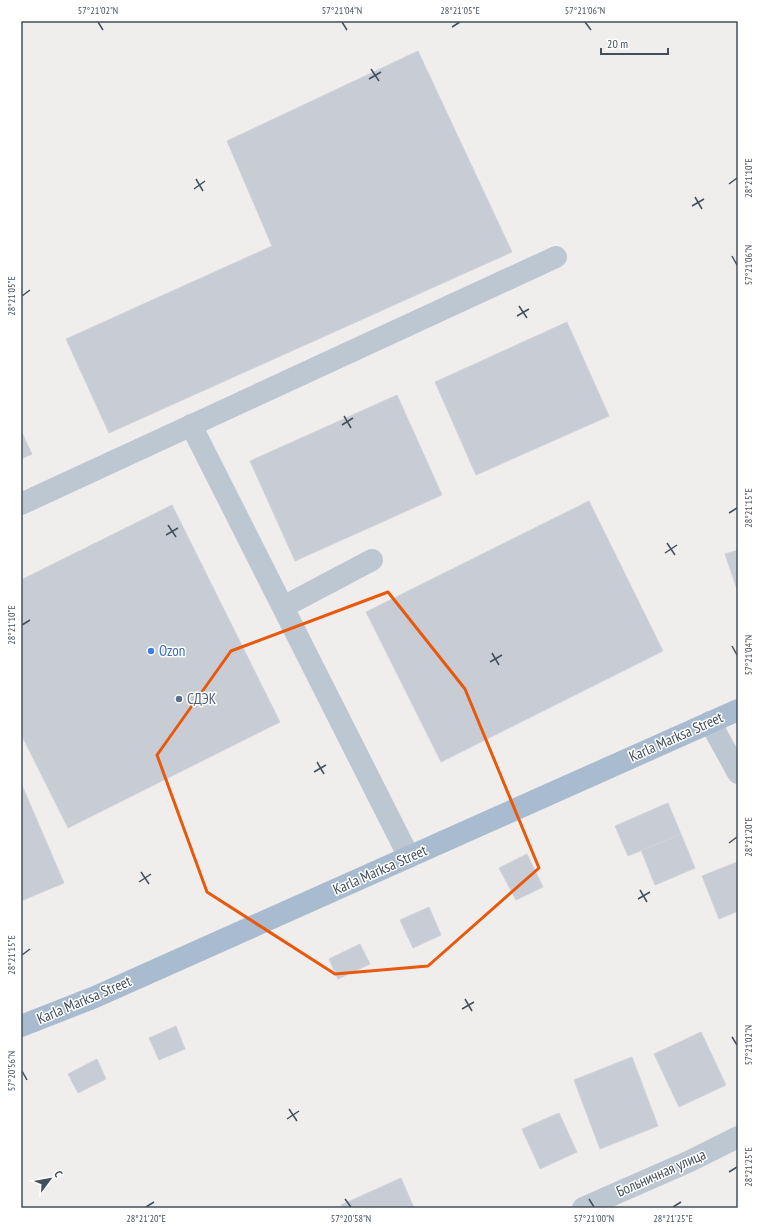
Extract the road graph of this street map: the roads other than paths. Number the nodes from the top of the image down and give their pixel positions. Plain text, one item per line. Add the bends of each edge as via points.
1 (556, 257) dead end
2 (191, 425) junction
3 (21, 504) edge
4 (372, 560) dead end
5 (283, 607) junction
6 (738, 710) edge
7 (710, 722) junction
8 (738, 773) edge
9 (409, 857) junction
10 (21, 1026) edge
11 (738, 1137) edge
12 (583, 1208) edge

1 - 2 street
2 - 3 street
2 - 5 street
4 - 5 street
5 - 9 street
6 - 7 main road, Karla Marksa Street
7 - 8 street
7 - 9 main road, Karla Marksa Street
9 - 10 main road, Karla Marksa Street via 95,997
11 - 12 street, Больничная улица

